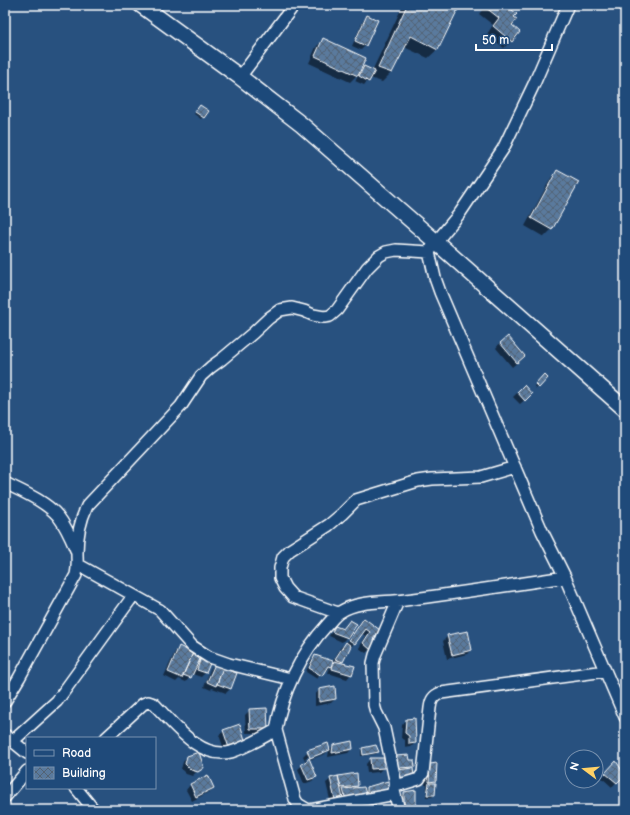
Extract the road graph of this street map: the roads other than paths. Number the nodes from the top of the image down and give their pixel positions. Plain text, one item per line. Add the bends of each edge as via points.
1 (141, 5) edge
2 (294, 5) edge
3 (568, 5) edge
4 (240, 77) junction
5 (433, 247) junction
6 (625, 409) edge
7 (515, 467) junction
8 (5, 482) edge
9 (77, 554) junction
10 (79, 565) junction
11 (565, 577) junction
12 (133, 596) junction
13 (398, 601) junction
14 (338, 613) junction
15 (605, 671) junction
16 (291, 679) junction
17 (5, 701) edge
18 (625, 717) edge
19 (276, 730) junction
20 (107, 737) edge
21 (9, 738) edge
22 (26, 752) edge
23 (26, 772) edge
24 (77, 789) edge
25 (395, 789) junction
26 (5, 798) edge
27 (94, 810) edge
28 (309, 810) edge
29 (399, 810) edge

1 - 4 street
2 - 4 street
3 - 5 street via 503,149 460,213
4 - 5 street via 302,125
5 - 6 street
5 - 7 street via 435,278 440,292
5 - 9 street via 386,252 367,268 330,316 312,315 292,308 280,310 211,367 201,376 181,406 86,506
7 - 11 street
7 - 14 street via 481,477 418,481 356,500 329,525 290,550 283,557 280,568 280,578 285,588 294,597
8 - 9 street via 48,507 59,517
9 - 10 street
10 - 12 street
10 - 17 street via 76,575
11 - 13 street
11 - 15 street
12 - 16 street via 160,610 192,646 209,656 229,664
12 - 21 street via 57,701
13 - 14 street via 349,607
13 - 25 street via 373,663 376,712 384,728
14 - 16 street via 320,633
15 - 18 street
15 - 25 street via 435,695 431,700 423,773 419,779
16 - 19 street via 278,715
19 - 20 street via 249,745 230,752 218,753 194,744 154,704 148,702 142,704
19 - 28 street via 295,799 298,804
21 - 22 street
23 - 26 street
24 - 27 street
25 - 28 street via 390,795
25 - 29 street

